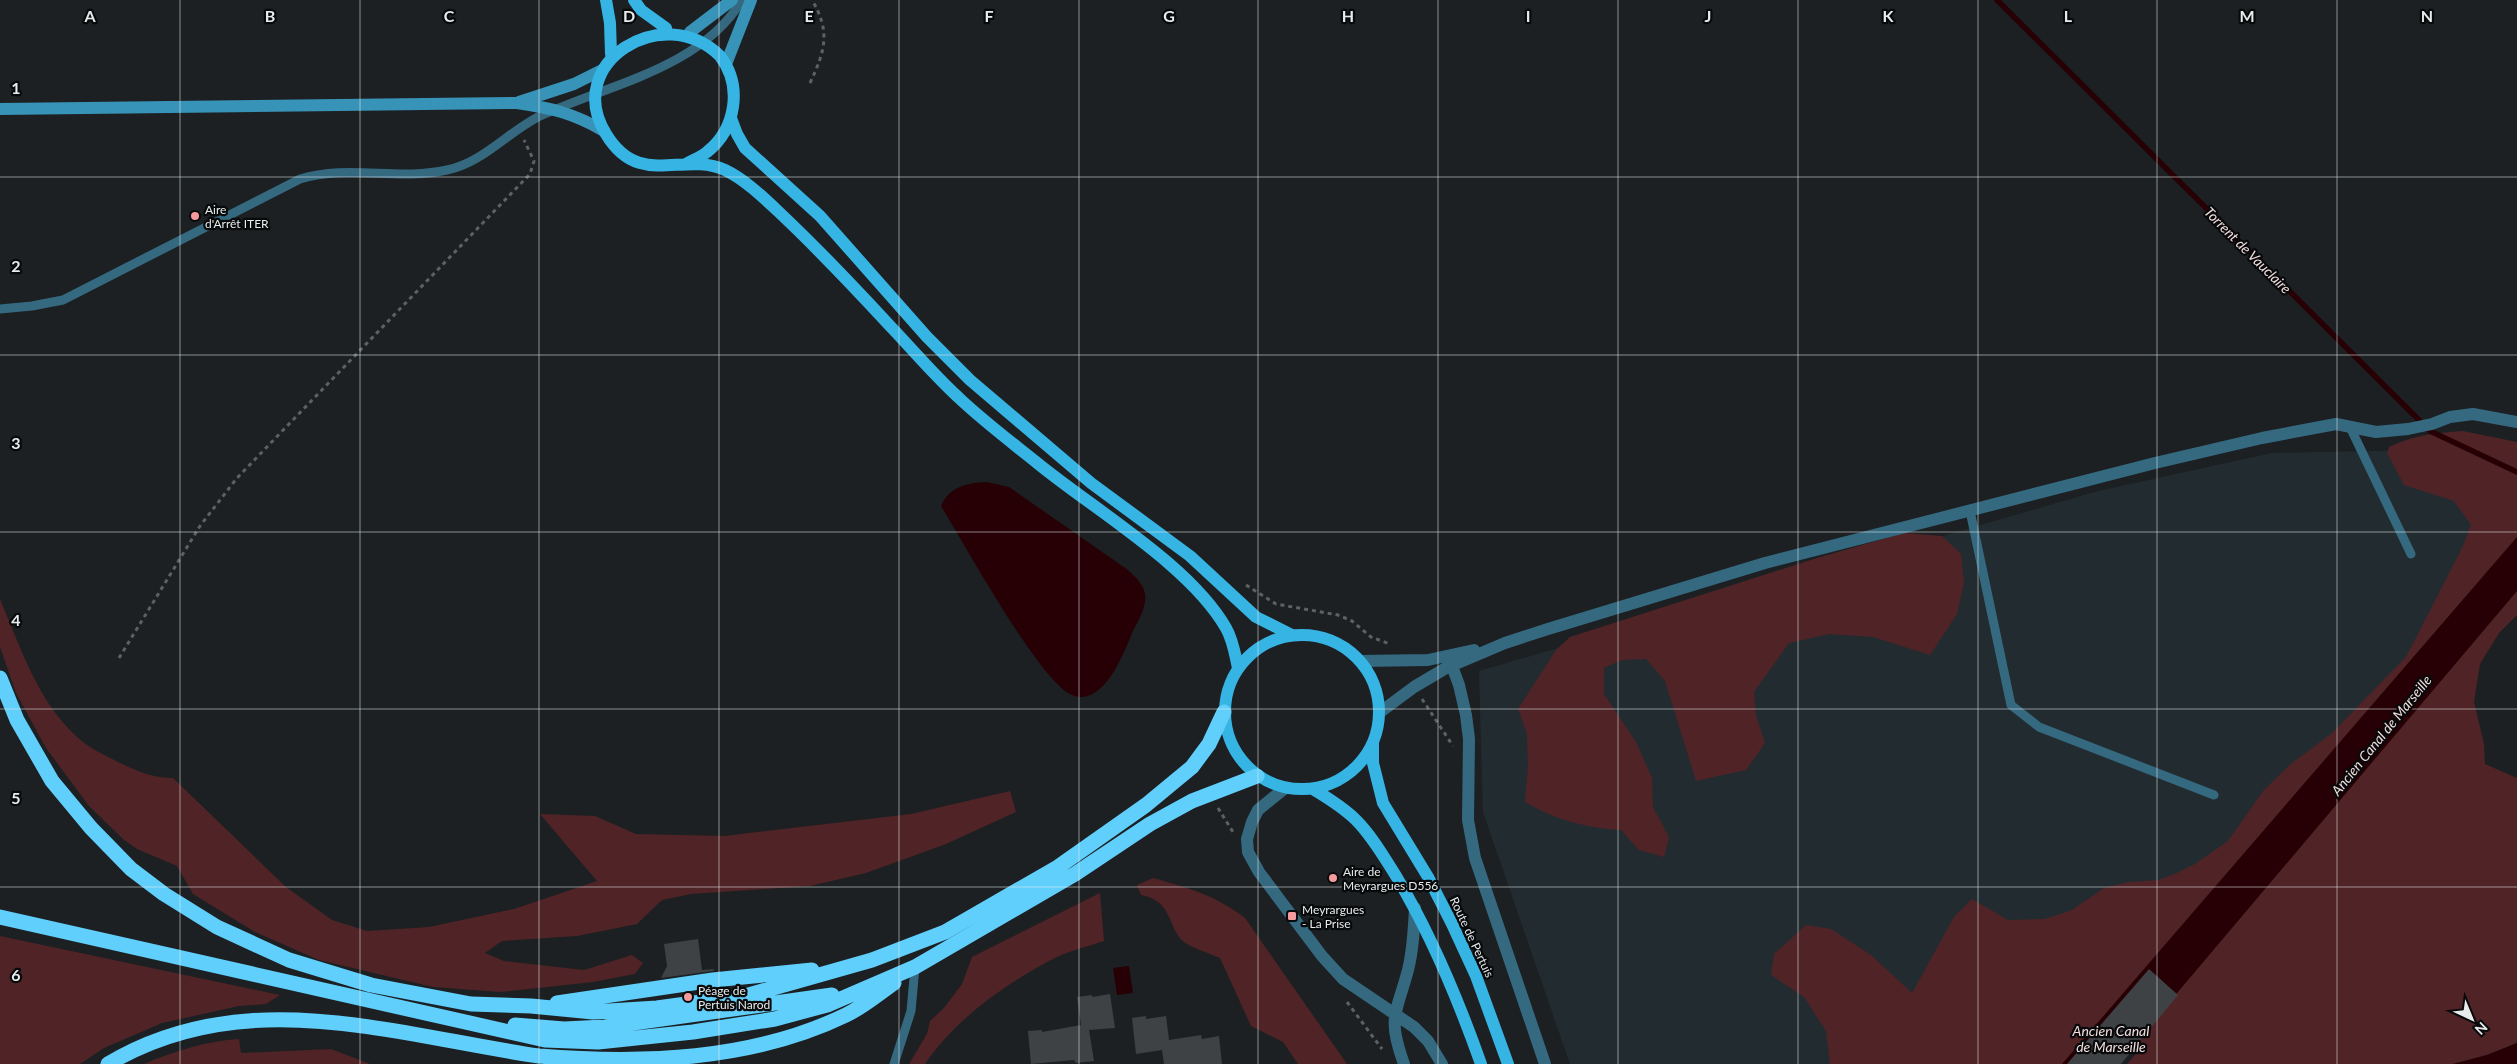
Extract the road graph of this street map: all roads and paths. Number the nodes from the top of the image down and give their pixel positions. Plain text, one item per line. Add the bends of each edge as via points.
1 (606, 0) edge
2 (634, 0) edge
3 (732, 0) edge
4 (742, 0) edge
5 (751, 0) edge
6 (812, 0) edge
7 (666, 28) junction
8 (690, 32) junction
9 (704, 41) junction
10 (610, 54) junction
11 (726, 64) junction
12 (600, 71) junction
13 (810, 83) dead end
14 (596, 95) junction
15 (516, 103) junction
16 (0, 108) edge
17 (558, 110) junction
18 (731, 118) junction
19 (518, 129) junction
20 (604, 131) junction
21 (686, 164) junction
22 (0, 309) edge
23 (2517, 422) edge
24 (2350, 427) junction
25 (1970, 511) junction
26 (2411, 554) dead end
27 (1243, 583) dead end
28 (1292, 635) junction
29 (1506, 643) junction
30 (1393, 645) dead end
31 (119, 658) dead end
32 (1360, 661) junction
33 (1452, 666) junction
34 (1238, 668) junction
35 (0, 678) edge
36 (1418, 693) dead end
37 (1224, 712) junction
38 (1380, 713) junction
39 (1373, 743) junction
40 (1468, 768) junction
41 (1257, 776) junction
42 (1286, 788) junction
43 (1313, 789) junction
44 (2214, 794) dead end
45 (1415, 908) junction
46 (0, 917) edge
47 (915, 968) junction
48 (1394, 1012) junction
49 (108, 1064) edge
50 (894, 1064) edge
51 (1404, 1064) edge
52 (1442, 1064) edge
53 (1481, 1064) edge
54 (1508, 1064) edge
55 (1545, 1064) edge

1 - 10 main road
2 - 7 main road via 641,10
3 - 8 main road
4 - 9 lane via 728,20
5 - 11 main road
6 - 13 path via 822,16 824,51
7 - 8 main road
7 - 10 main road via 645,31 626,40
8 - 9 main road
9 - 11 main road
9 - 14 lane via 646,74
10 - 12 main road
11 - 18 main road via 733,82
12 - 14 main road
12 - 15 main road via 574,84
14 - 17 lane
14 - 20 main road
15 - 16 main road
15 - 17 main road
17 - 19 lane
17 - 20 main road
18 - 21 main road via 721,138
18 - 28 main road via 745,148 820,216 927,337 970,380 1091,483 1190,556 1256,617
19 - 22 lane via 482,155 449,170 339,171 300,178 63,300
19 - 31 path via 534,161 530,174 237,478 200,526
20 - 21 main road via 630,158 648,165
21 - 34 main road via 725,170 763,197 821,252 957,396 1180,575 1203,596 1227,629
23 - 24 street via 2473,414 2408,429 2376,432
24 - 25 street via 2336,424 2262,438
24 - 26 lane
25 - 29 street via 1765,563
25 - 44 lane via 2011,705 2039,727
27 - 30 path via 1276,604 1338,615 1352,621 1371,637
28 - 32 main road via 1317,636 1341,645
28 - 34 main road via 1262,646
29 - 32 street via 1428,660
29 - 33 street
32 - 38 main road via 1374,685
33 - 38 street via 1414,686
33 - 40 street via 1466,714
34 - 37 main road via 1230,682
35 - 37 highway via 17,720 52,780 92,828 131,869 217,927 289,960 371,985 471,1004 531,1006 713,980 843,968 945,932 1058,868 1120,825 1192,767 1209,744
36 - 40 path
37 - 41 main road via 1228,736 1239,759
38 - 39 main road
39 - 43 main road via 1349,774 1332,784
39 - 54 main road, Route de Pertuis via 1373,764 1382,803 1428,877 1452,924 1476,976
40 - 55 street via 1468,820 1475,858
41 - 42 main road
41 - 47 highway via 1192,801 1150,824 1075,874
42 - 43 main road
42 - 48 street via 1258,810 1247,839 1248,852 1259,872 1322,956 1343,979
43 - 45 main road via 1356,820 1370,836
45 - 48 street via 1412,949
45 - 53 main road via 1453,990
46 - 47 highway via 440,1015 532,1027 588,1028 730,1010 863,989
47 - 49 highway via 848,1014 821,1026 758,1046 669,1062 625,1064 547,1057 370,1026 290,1019 232,1022 187,1032 148,1045
47 - 50 lane via 911,1011
48 - 51 street via 1395,1038
48 - 52 street via 1428,1041

